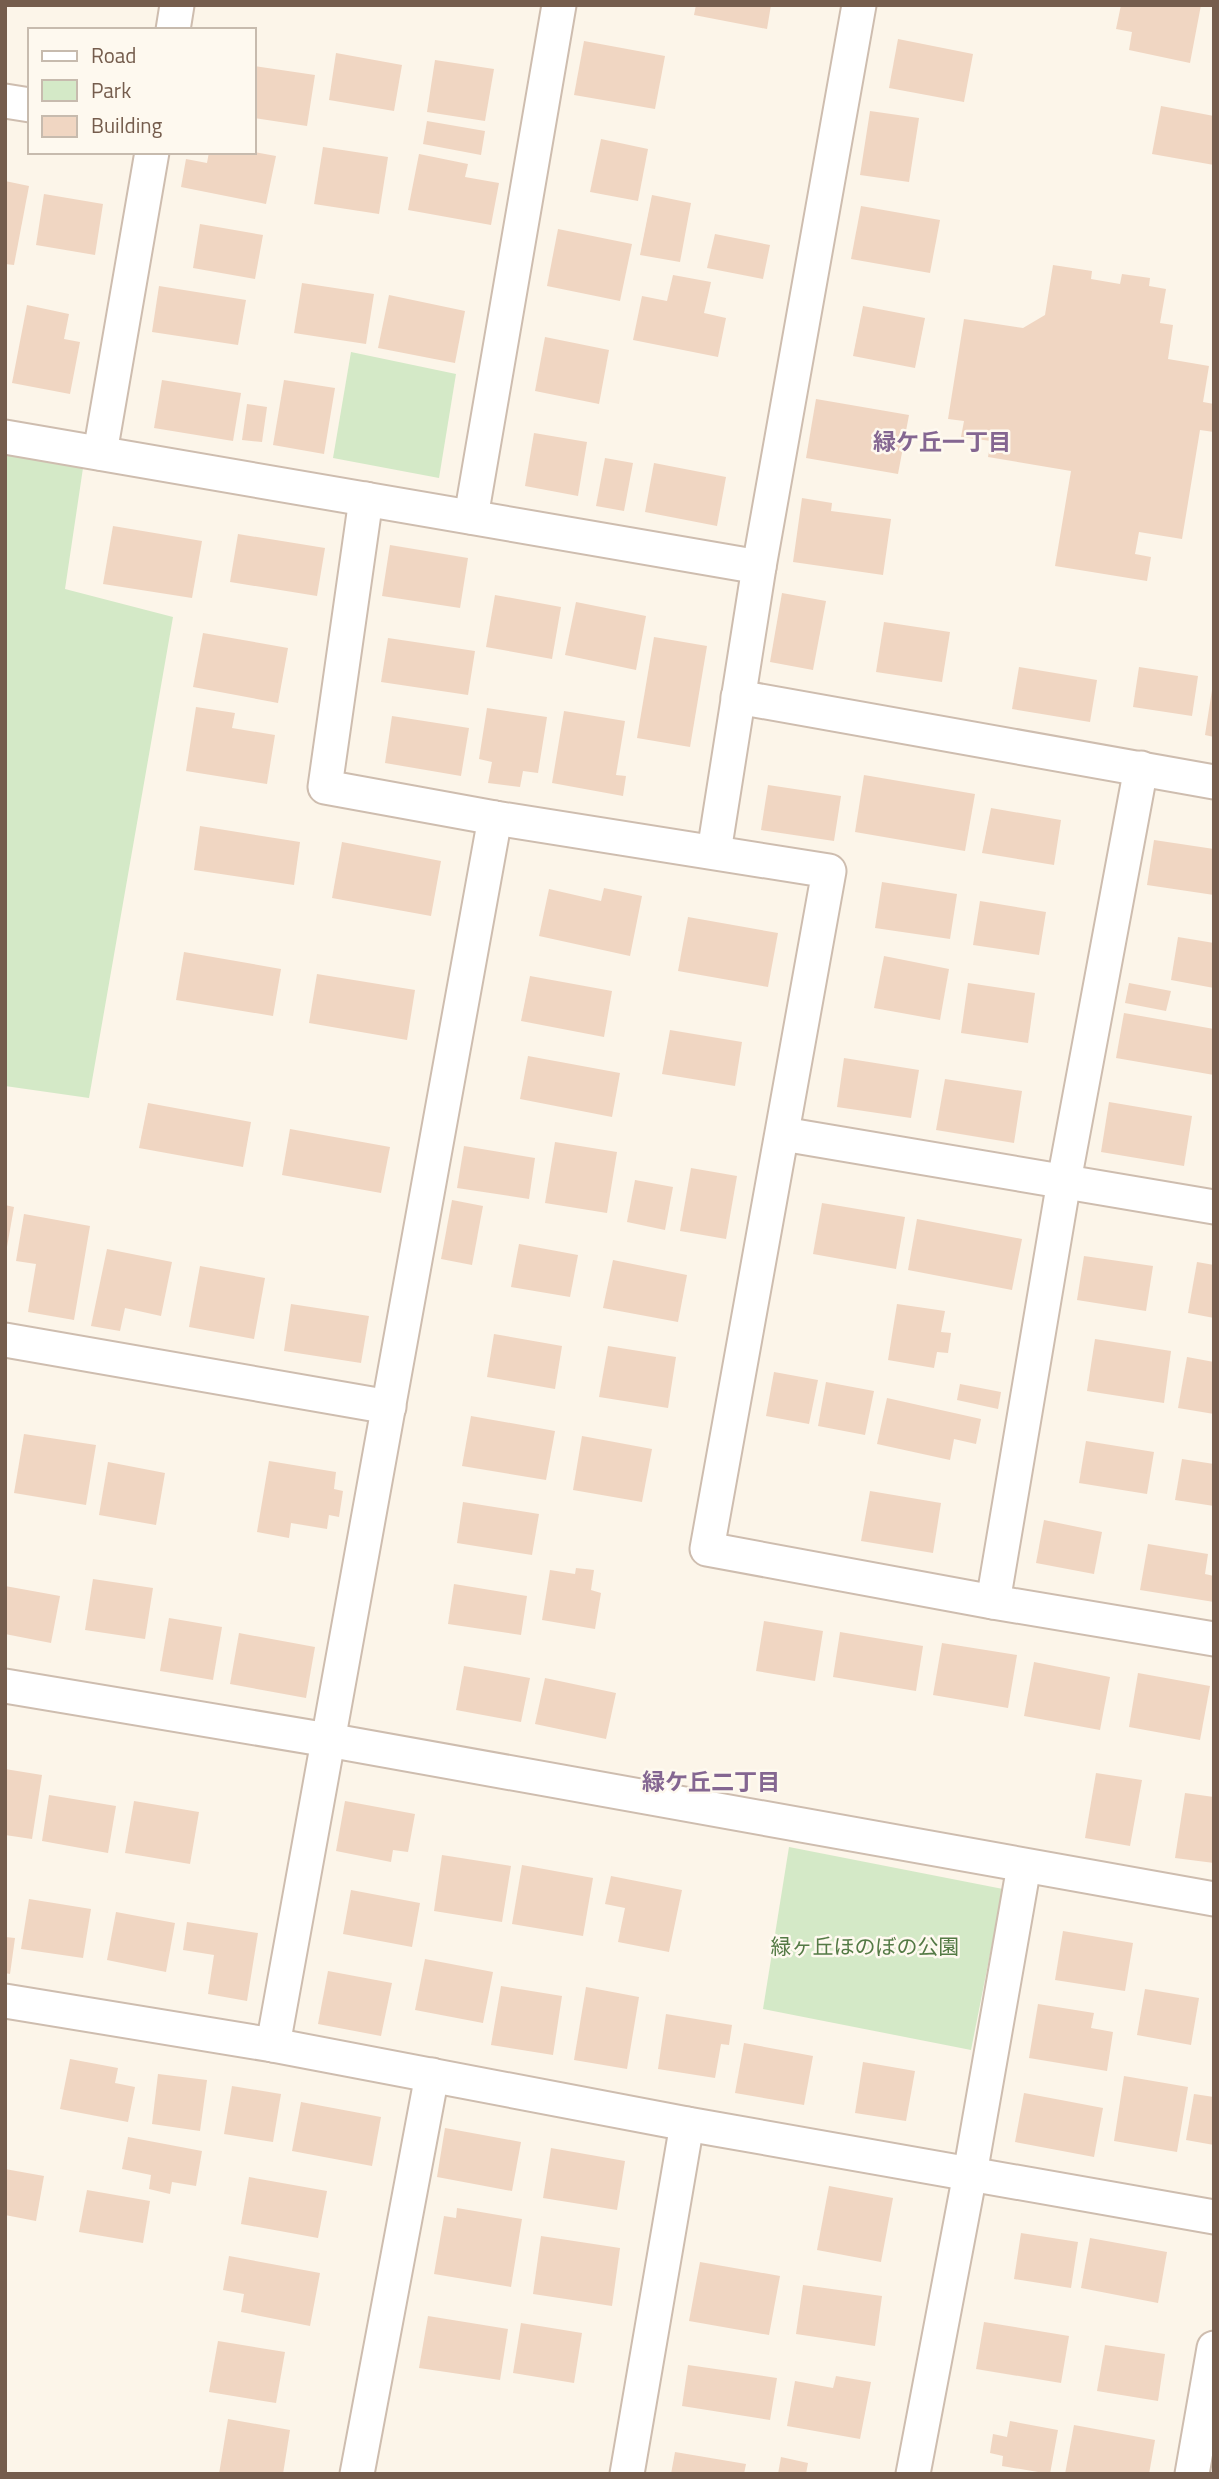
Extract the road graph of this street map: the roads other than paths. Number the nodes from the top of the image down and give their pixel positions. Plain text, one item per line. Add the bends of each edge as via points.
1 (177, 5) edge
2 (559, 5) edge
3 (859, 5) edge
4 (173, 28) edge
5 (5, 101) edge
6 (28, 105) edge
7 (152, 154) edge
8 (5, 437) edge
9 (100, 453) junction
10 (366, 499) junction
11 (471, 517) junction
12 (759, 567) junction
13 (738, 697) junction
14 (1141, 768) junction
15 (1214, 782) edge
16 (495, 818) junction
17 (714, 852) junction
18 (783, 1134) junction
19 (1064, 1181) junction
20 (1214, 1207) edge
21 (5, 1340) edge
22 (389, 1407) junction
23 (993, 1602) junction
24 (1214, 1639) edge
25 (5, 1686) edge
26 (328, 1741) junction
27 (1024, 1866) junction
28 (1214, 1899) edge
29 (5, 2001) edge
30 (273, 2045) junction
31 (432, 2075) junction
32 (687, 2124) junction
33 (970, 2174) junction
34 (1214, 2217) edge
35 (1214, 2348) edge
36 (357, 2474) edge
37 (627, 2474) edge
38 (913, 2474) edge
39 (1192, 2474) edge

1 - 4 street
2 - 11 street
3 - 12 street
5 - 6 street
7 - 9 street
8 - 9 street
9 - 10 street
10 - 11 street
10 - 16 street via 325,787
11 - 12 street
12 - 13 street
13 - 14 street
13 - 17 street
14 - 15 street
14 - 19 street
16 - 17 street
16 - 22 street
17 - 18 street via 829,871
18 - 19 street
18 - 23 street via 707,1549
19 - 20 street
19 - 23 street
21 - 22 street
22 - 26 street
23 - 24 street
25 - 26 street
26 - 27 street
26 - 30 street
27 - 28 street
27 - 33 street
29 - 30 street
30 - 31 street
31 - 32 street
31 - 36 street
32 - 33 street
32 - 37 street
33 - 34 street
33 - 38 street
35 - 39 street

